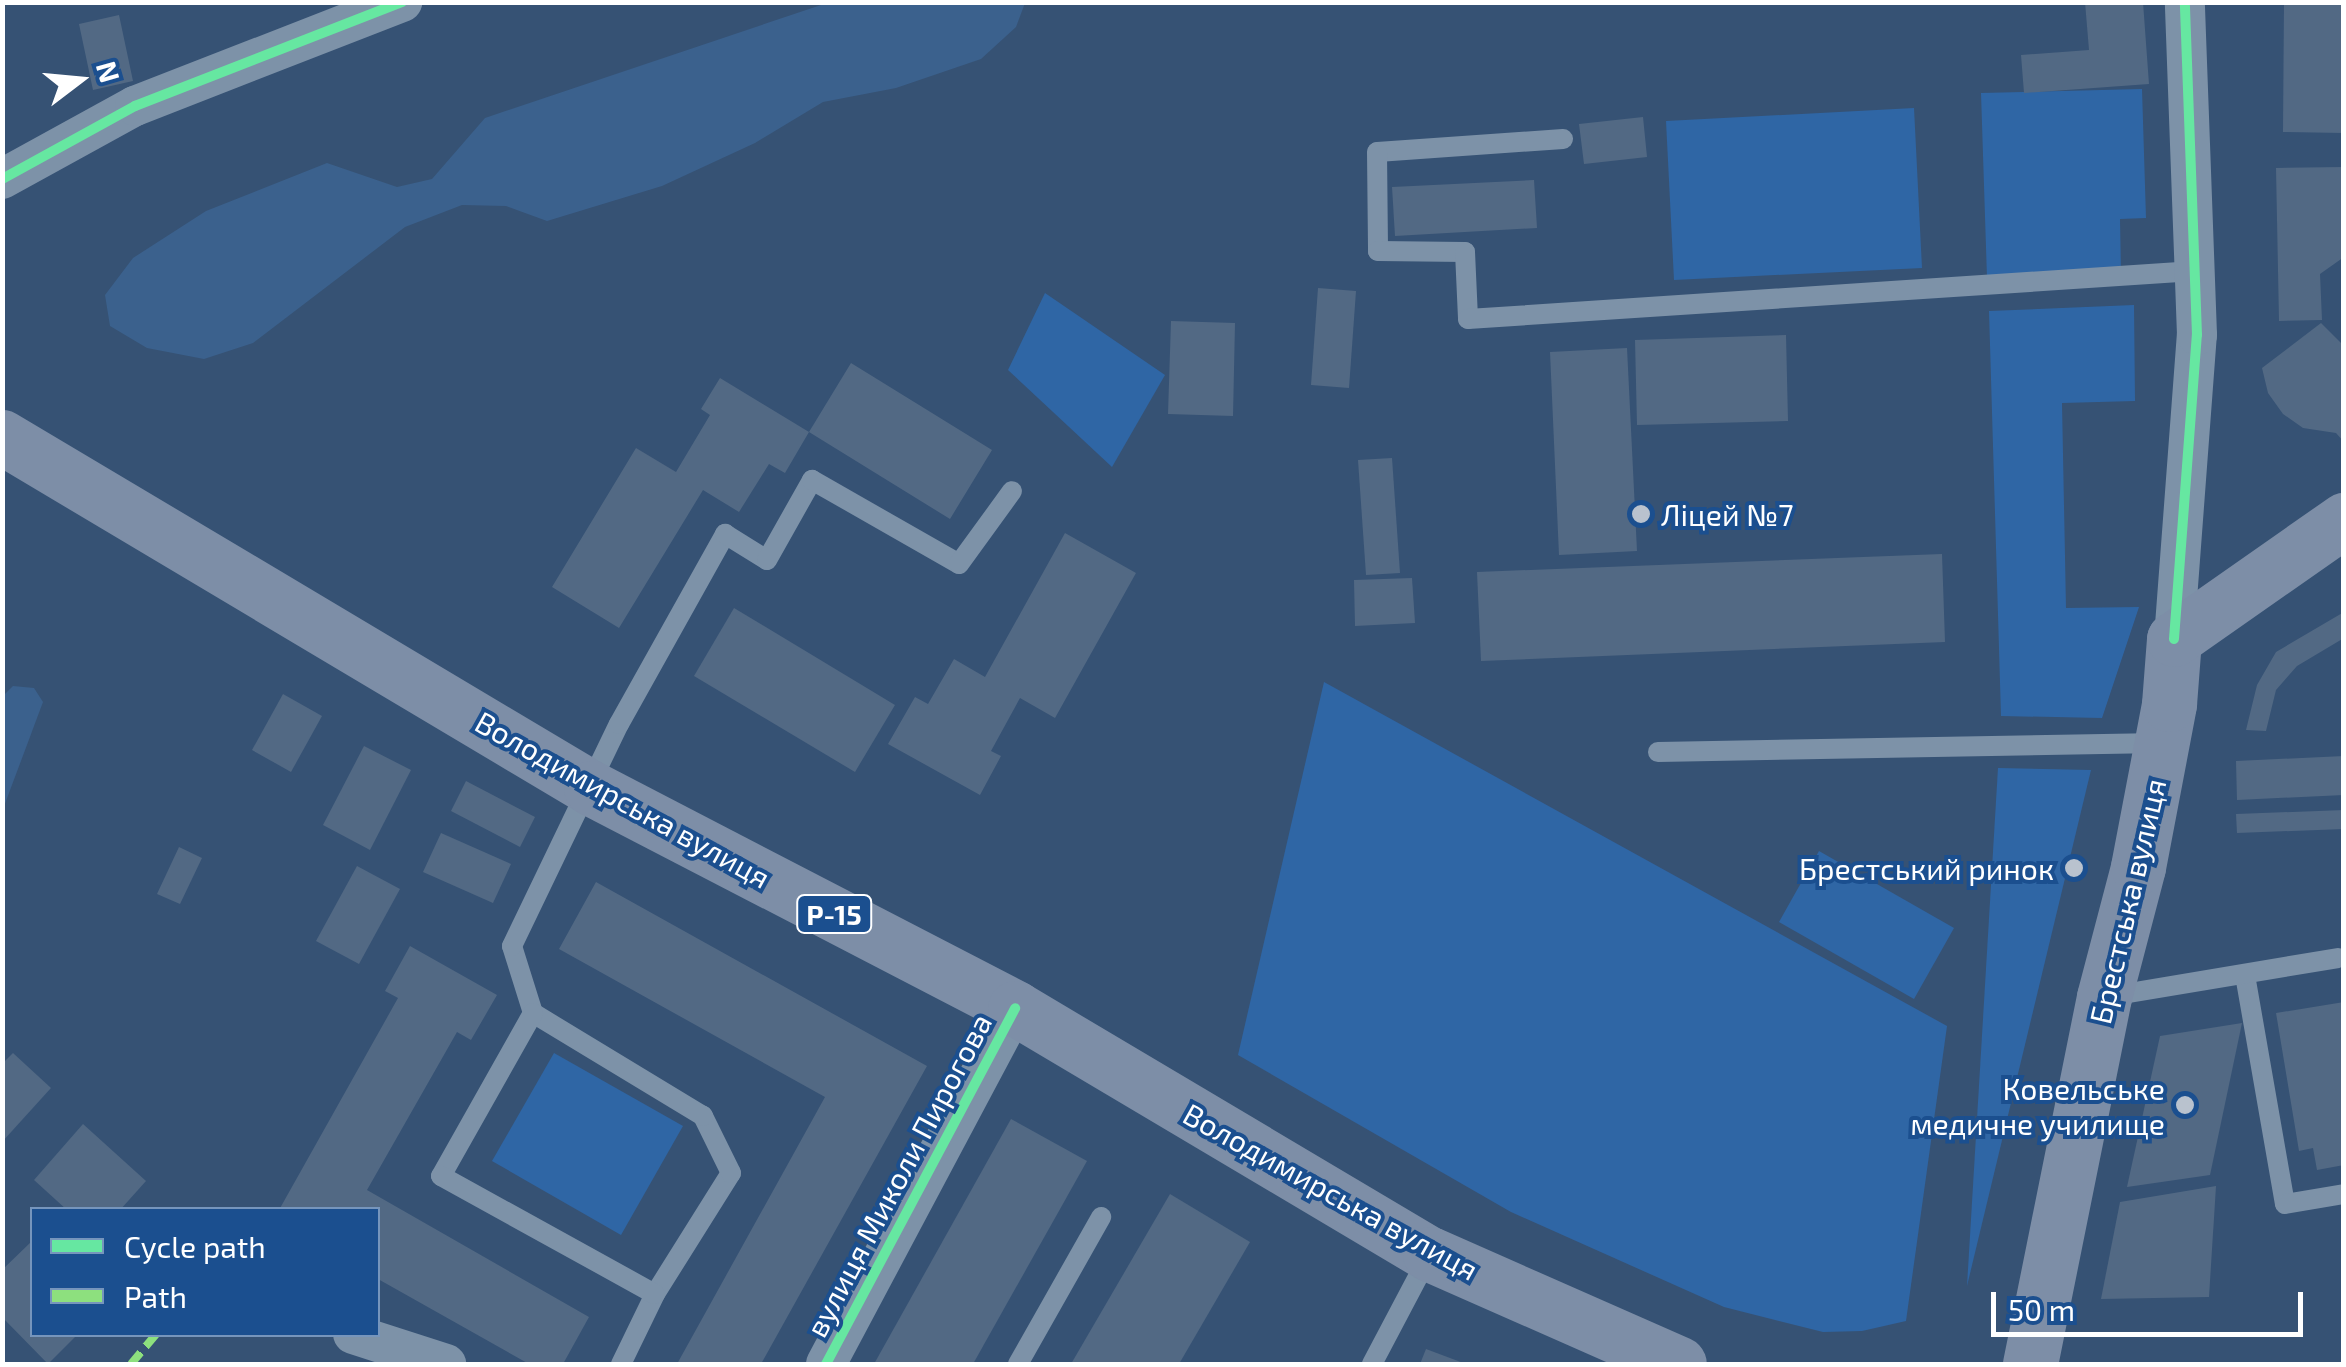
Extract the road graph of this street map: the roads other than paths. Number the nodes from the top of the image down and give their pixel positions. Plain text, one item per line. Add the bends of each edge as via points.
1 (402, 2) edge
2 (2185, 2) edge
3 (1563, 139) dead end
4 (2, 179) edge
5 (2194, 271) junction
6 (2, 437) edge
7 (1012, 491) dead end
8 (2344, 520) edge
9 (2174, 639) junction
10 (2162, 743) junction
11 (1658, 752) dead end
12 (591, 788) junction
13 (2338, 958) dead end
14 (2246, 974) junction
15 (2104, 997) junction
16 (1015, 1008) junction
17 (533, 1014) junction
18 (2344, 1194) edge
19 (1100, 1216) dead end
20 (1430, 1254) junction
21 (655, 1294) junction
22 (362, 1337) edge
23 (446, 1364) edge
24 (621, 1364) edge
25 (826, 1364) edge
26 (1018, 1364) edge
27 (1372, 1364) edge
28 (1678, 1364) edge
29 (2030, 1364) edge

1 - 4 street via 135,106
2 - 5 street
3 - 5 lane via 1377,152 1378,251 1465,252 1468,319
5 - 9 street via 2196,334
6 - 12 main road, Володимирська вулиця / Р-15
7 - 12 lane via 959,564 812,480 767,560 725,534 619,724
8 - 9 main road
9 - 10 main road, Брестська вулиця
10 - 11 lane
10 - 15 main road, Брестська вулиця
12 - 16 main road, Володимирська вулиця / Р-15
12 - 17 lane via 512,946
13 - 14 lane
14 - 15 lane
14 - 18 lane via 2285,1204
15 - 29 main road, Брестська вулиця
16 - 20 main road, Володимирська вулиця / Р-15
16 - 25 street, вулиця Миколи Пирогова
17 - 21 lane via 702,1116 731,1173
17 - 21 lane via 441,1176
19 - 26 lane
20 - 27 lane
20 - 28 main road, Володимирська вулиця / Р-15
21 - 24 lane
22 - 23 street

